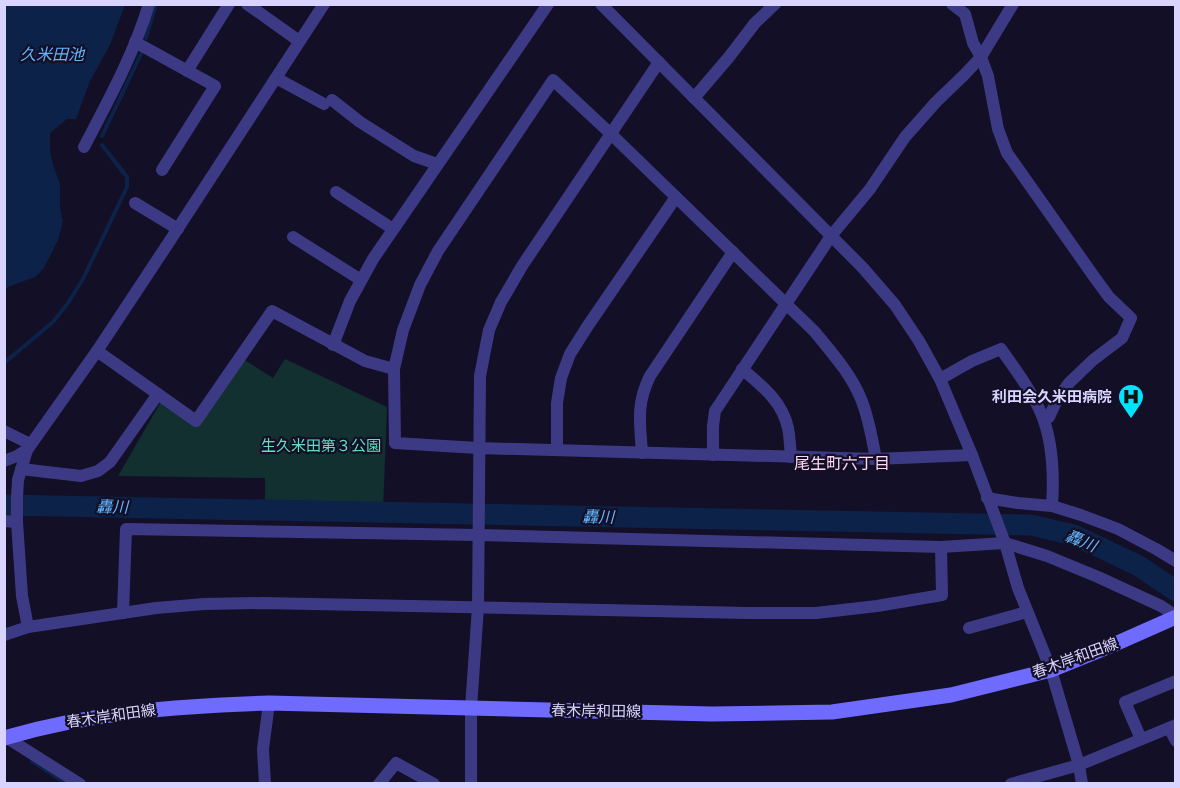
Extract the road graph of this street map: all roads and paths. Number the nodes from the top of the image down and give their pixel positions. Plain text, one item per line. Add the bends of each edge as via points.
1 (149, 4) edge
2 (229, 4) edge
3 (247, 4) edge
4 (324, 4) edge
5 (548, 4) edge
6 (601, 4) edge
7 (775, 4) edge
8 (1013, 4) edge
9 (957, 6) edge
10 (300, 41) junction
11 (135, 42) junction
12 (981, 57) junction
13 (658, 62) junction
14 (187, 71) junction
15 (276, 78) junction
16 (694, 98) junction
17 (611, 134) junction
18 (84, 147) dead end
19 (437, 164) junction
20 (162, 170) dead end
21 (336, 192) dead end
22 (676, 197) junction
23 (135, 203) dead end
24 (178, 229) junction
25 (393, 229) junction
26 (293, 237) dead end
27 (831, 237) junction
28 (733, 252) junction
29 (361, 280) junction
30 (786, 303) junction
31 (333, 345) junction
32 (97, 351) junction
33 (394, 369) junction
34 (742, 369) junction
35 (940, 379) junction
36 (158, 394) junction
37 (1044, 420) junction
38 (4, 431) edge
39 (28, 447) junction
40 (478, 448) junction
41 (558, 450) junction
42 (642, 453) junction
43 (713, 455) junction
44 (972, 455) junction
45 (791, 457) junction
46 (876, 459) junction
47 (4, 461) edge
48 (21, 469) junction
49 (987, 498) junction
50 (1052, 506) junction
51 (11, 521) edge
52 (478, 533) junction
53 (1004, 540) junction
54 (941, 547) junction
55 (1176, 561) edge
56 (478, 607) junction
57 (1027, 612) junction
58 (123, 613) junction
59 (1176, 616) edge
60 (28, 627) junction
61 (969, 628) dead end
62 (4, 635) edge
63 (1051, 670) junction
64 (1176, 681) edge
65 (269, 704) junction
66 (471, 708) junction
67 (1172, 726) edge
68 (5, 737) edge
69 (1141, 739) junction
70 (1176, 741) edge
71 (1079, 765) junction
72 (80, 783) edge
73 (265, 783) edge
74 (379, 783) edge
75 (434, 783) edge
76 (471, 783) edge
77 (1011, 783) edge
78 (1082, 783) edge

1 - 11 street
2 - 14 street
3 - 10 street
4 - 10 street
5 - 19 street
6 - 13 street
7 - 16 street
8 - 12 street
9 - 12 street via 965,14 972,43
10 - 15 street
11 - 14 street
11 - 18 street
12 - 27 street via 905,137
12 - 37 street via 998,129 1008,153 1109,297 1131,318 1122,338 1069,383
13 - 16 street
13 - 17 street
14 - 20 street via 216,86
15 - 19 street via 328,102 414,156
15 - 24 street
16 - 27 street
17 - 22 street
17 - 33 street via 553,80 438,251 413,303
17 - 40 street via 522,266 489,330 480,376
19 - 25 street
21 - 25 street
22 - 28 street
22 - 41 street via 570,354 557,403
23 - 24 street
24 - 32 street
25 - 29 street
26 - 29 street
27 - 30 street
27 - 35 street via 895,305
28 - 30 street
28 - 42 street via 643,391
29 - 31 street
30 - 34 street
30 - 46 street via 843,367 861,398
31 - 33 street via 365,361
31 - 36 street via 272,312 196,421
32 - 36 street
32 - 39 street
33 - 40 street via 395,443
34 - 43 street via 715,411
34 - 45 street via 778,403 788,428
35 - 37 street via 1001,349
35 - 44 street
36 - 48 street via 110,462 98,471 81,476
37 - 50 street via 1054,480
38 - 39 street
39 - 47 street
39 - 48 street
40 - 41 street
40 - 52 street
41 - 42 street
42 - 43 street
43 - 45 street
44 - 46 street
44 - 49 street
45 - 46 street
48 - 51 street
49 - 50 street
49 - 53 street
50 - 55 street via 1119,529
51 - 60 street
52 - 54 street
52 - 56 street
52 - 58 street via 126,529
53 - 54 street
53 - 57 street
53 - 59 street via 1098,577
54 - 56 street via 942,595 877,606 816,613
56 - 58 street via 274,603
56 - 66 street
57 - 61 street
57 - 63 street
58 - 60 street
59 - 63 main road, 春木岸和田線
60 - 62 street
63 - 66 main road, 春木岸和田線 via 951,695 832,712 712,714
63 - 71 street
64 - 69 street via 1125,702
65 - 66 main road, 春木岸和田線
65 - 68 main road, 春木岸和田線 via 138,711
65 - 73 street via 263,749
66 - 76 street
67 - 69 street
67 - 70 street
68 - 72 street
69 - 71 street
71 - 77 street
71 - 78 street
74 - 75 street via 396,763

